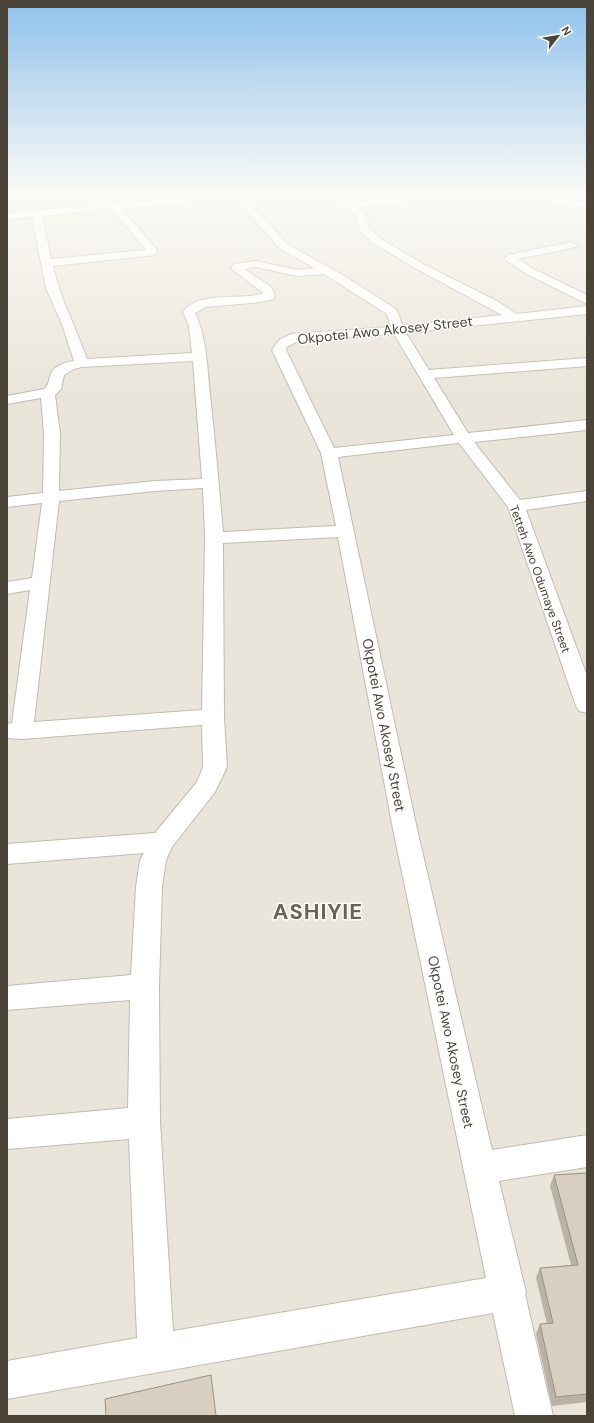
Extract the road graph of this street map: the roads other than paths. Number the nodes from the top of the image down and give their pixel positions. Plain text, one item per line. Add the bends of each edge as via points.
1 (74, 260) edge
2 (308, 260) edge
3 (409, 260) edge
4 (514, 260) edge
5 (47, 263) joint
6 (325, 270) junction
7 (587, 300) edge
8 (587, 310) edge
9 (514, 317) junction
10 (398, 330) junction
11 (199, 356) junction
12 (587, 362) edge
13 (82, 363) junction
14 (425, 374) junction
15 (48, 393) junction
16 (7, 400) edge
17 (587, 425) edge
18 (464, 439) junction
19 (329, 453) junction
20 (211, 483) junction
21 (587, 496) edge
22 (51, 497) junction
23 (7, 502) edge
24 (516, 506) junction
25 (346, 531) junction
26 (214, 538) junction
27 (41, 582) junction
28 (7, 588) edge
29 (587, 706) edge
30 (213, 717) junction
31 (15, 731) edge
32 (162, 842) junction
33 (7, 854) edge
34 (145, 986) junction
35 (7, 998) edge
36 (144, 1122) junction
37 (7, 1134) edge
38 (587, 1152) edge
39 (478, 1168) junction
40 (508, 1292) junction
41 (156, 1353) junction
42 (7, 1380) edge
43 (534, 1416) edge

1 - 5 street
2 - 6 street, Tetteh Awo Odumaye Street
3 - 9 street
4 - 7 street
5 - 13 street via 52,288
6 - 10 street, Tetteh Awo Odumaye Street via 392,312
6 - 11 street via 297,272 256,264 238,266 240,271 267,290 269,296 206,304 192,309 189,312 195,326
8 - 9 street, Okpotei Awo Akosey Street
9 - 10 street, Okpotei Awo Akosey Street
10 - 14 street, Tetteh Awo Odumaye Street
10 - 19 street, Okpotei Awo Akosey Street via 296,337 280,345 279,350 288,371
11 - 13 street
11 - 20 street
12 - 14 street
13 - 15 street via 69,366 58,373 54,388
14 - 18 street, Tetteh Awo Odumaye Street
15 - 16 street
15 - 22 street via 52,434
17 - 18 street
18 - 19 street
18 - 24 street, Tetteh Awo Odumaye Street
19 - 25 street, Okpotei Awo Akosey Street
20 - 22 street
20 - 26 street
21 - 24 street
22 - 23 street
22 - 27 street
24 - 29 street, Tetteh Awo Odumaye Street
25 - 26 street
25 - 39 street, Okpotei Awo Akosey Street via 406,837
26 - 30 street
27 - 28 street
27 - 31 street
30 - 31 street
30 - 32 street via 215,767 207,786
32 - 33 street
32 - 34 street via 154,860 149,887
34 - 35 street
34 - 36 street
36 - 37 street
36 - 41 street
38 - 39 street
39 - 40 street, Okpotei Awo Akosey Street
40 - 41 street
40 - 43 street, Okpotei Awo Akosey Street
41 - 42 street

